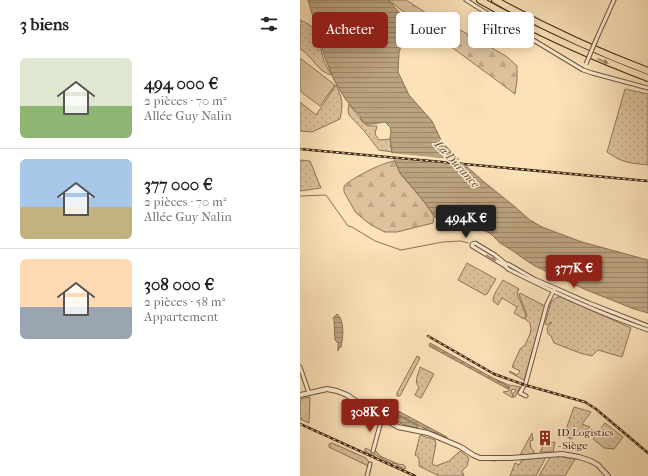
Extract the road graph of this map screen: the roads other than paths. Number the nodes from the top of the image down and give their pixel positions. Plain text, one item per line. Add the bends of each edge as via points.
1 (466, 0) edge
2 (480, 0) edge
3 (495, 0) edge
4 (614, 0) edge
5 (583, 70) junction
6 (648, 71) edge
7 (648, 78) edge
8 (648, 88) edge
9 (472, 238) dead end
10 (554, 290) junction
11 (648, 326) edge
12 (648, 330) edge
13 (300, 367) edge
14 (309, 393) junction
15 (300, 395) edge
16 (526, 396) dead end
17 (382, 418) junction
18 (373, 450) dead end
19 (370, 464) dead end
20 (368, 476) edge
21 (608, 476) edge

1 - 5 street
2 -> 7 highway via 570,46
3 - 6 highway via 573,40
4 - 5 street, bridge
5 - 8 street
9 - 10 street via 475,243 506,265
10 - 11 street
10 - 12 street via 585,306
10 - 16 street via 547,304 526,382 520,393
13 - 14 street
14 - 15 street
14 - 17 street via 327,389 337,391
17 - 18 street
17 - 21 street via 398,426 428,433 480,458 562,454 591,461
19 - 20 street

